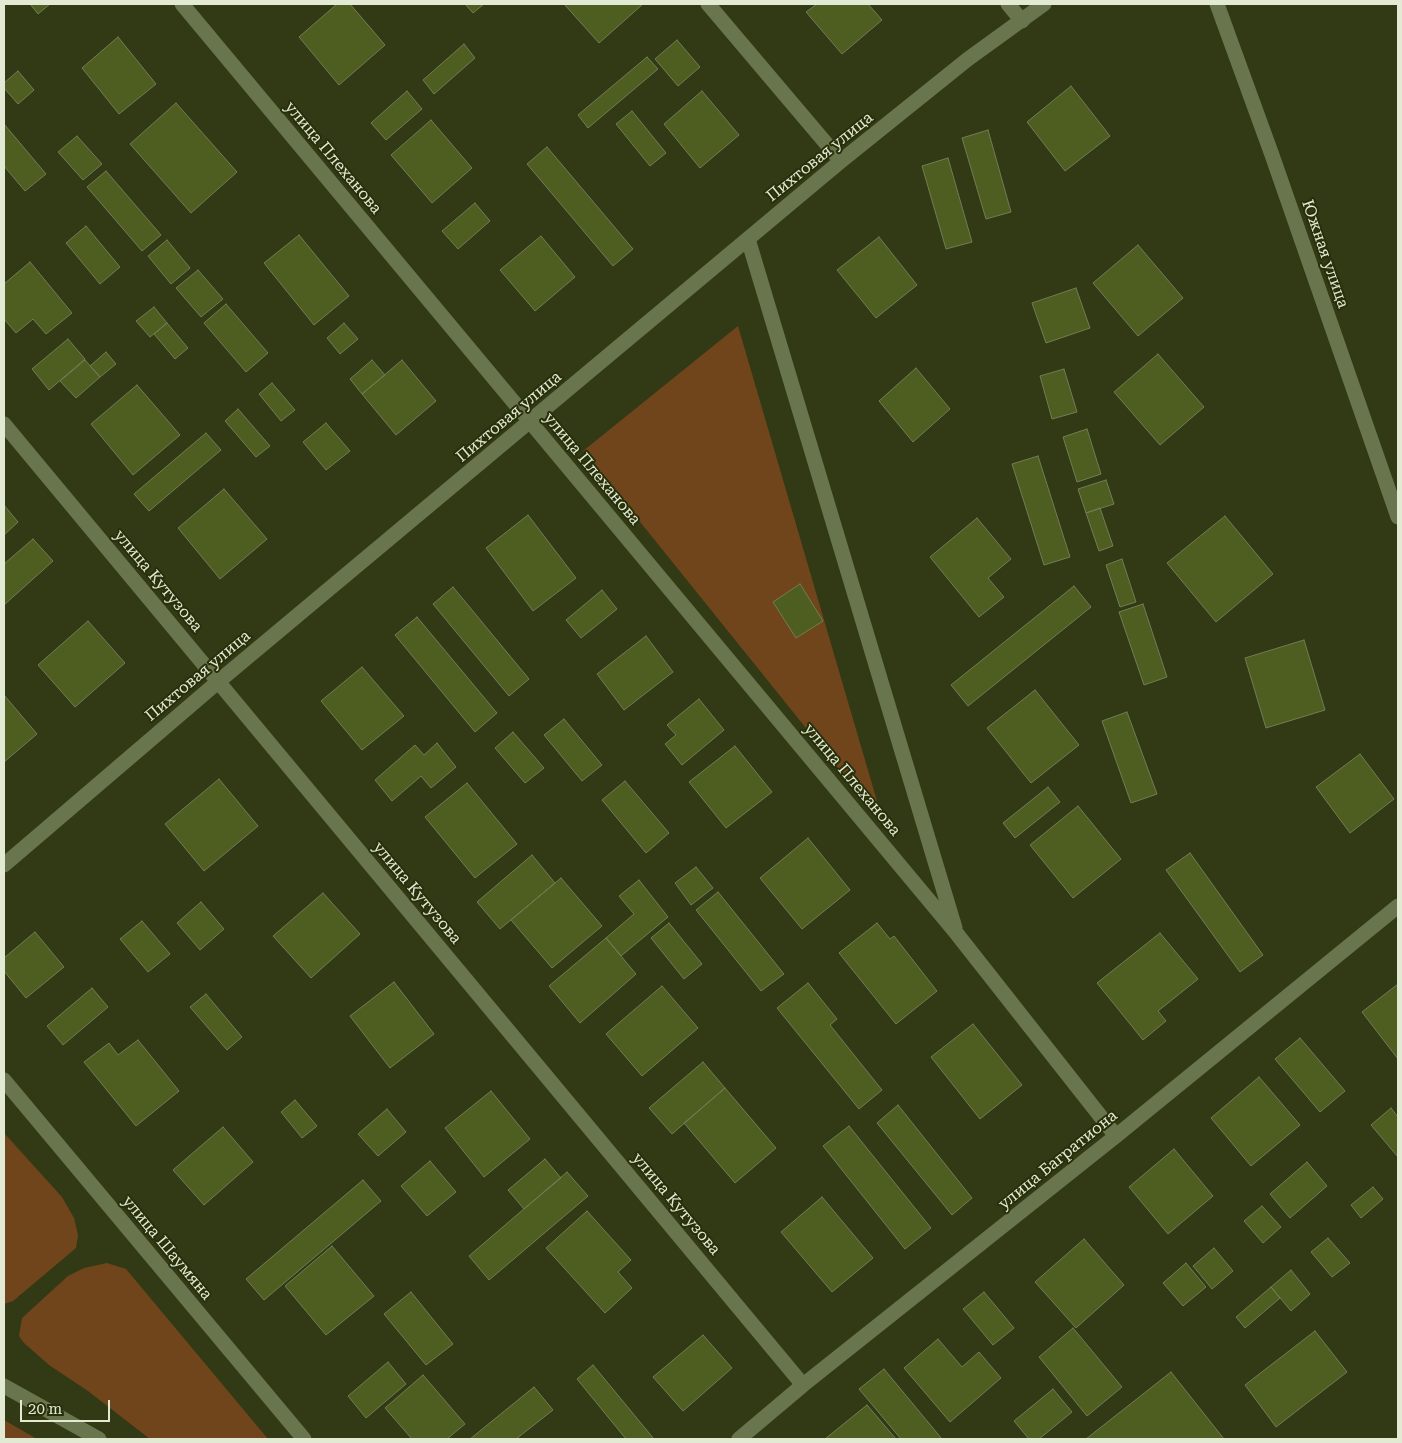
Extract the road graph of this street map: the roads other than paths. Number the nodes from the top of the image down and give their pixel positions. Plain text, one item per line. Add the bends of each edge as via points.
1 (182, 4) edge
2 (708, 4) edge
3 (1008, 4) edge
4 (1044, 4) edge
5 (1217, 4) edge
6 (1022, 21) junction
7 (841, 161) junction
8 (748, 239) junction
9 (530, 422) junction
10 (4, 424) edge
11 (1398, 517) edge
12 (219, 681) junction
13 (4, 865) edge
14 (1398, 906) edge
15 (957, 934) junction
16 (4, 1080) edge
17 (1116, 1136) junction
18 (803, 1385) junction
19 (4, 1386) edge
20 (99, 1439) edge
21 (304, 1439) edge
22 (739, 1439) edge

1 - 9 street, улица Плеханова
2 - 7 street
3 - 6 street
4 - 6 street, Пихтовая улица
5 - 11 street, Южная улица
6 - 7 street, Пихтовая улица via 968,59
7 - 8 street, Пихтовая улица
8 - 9 street, Пихтовая улица
8 - 15 street, улица Плеханова
9 - 12 street, Пихтовая улица
9 - 15 street, улица Плеханова
10 - 12 street, улица Кутузова
12 - 13 street, Пихтовая улица
12 - 18 street, улица Кутузова
14 - 17 street, улица Багратиона
15 - 17 street, улица Плеханова
16 - 21 street, улица Шаумяна
17 - 18 street, улица Багратиона
18 - 22 street, улица Багратиона
19 - 20 street

